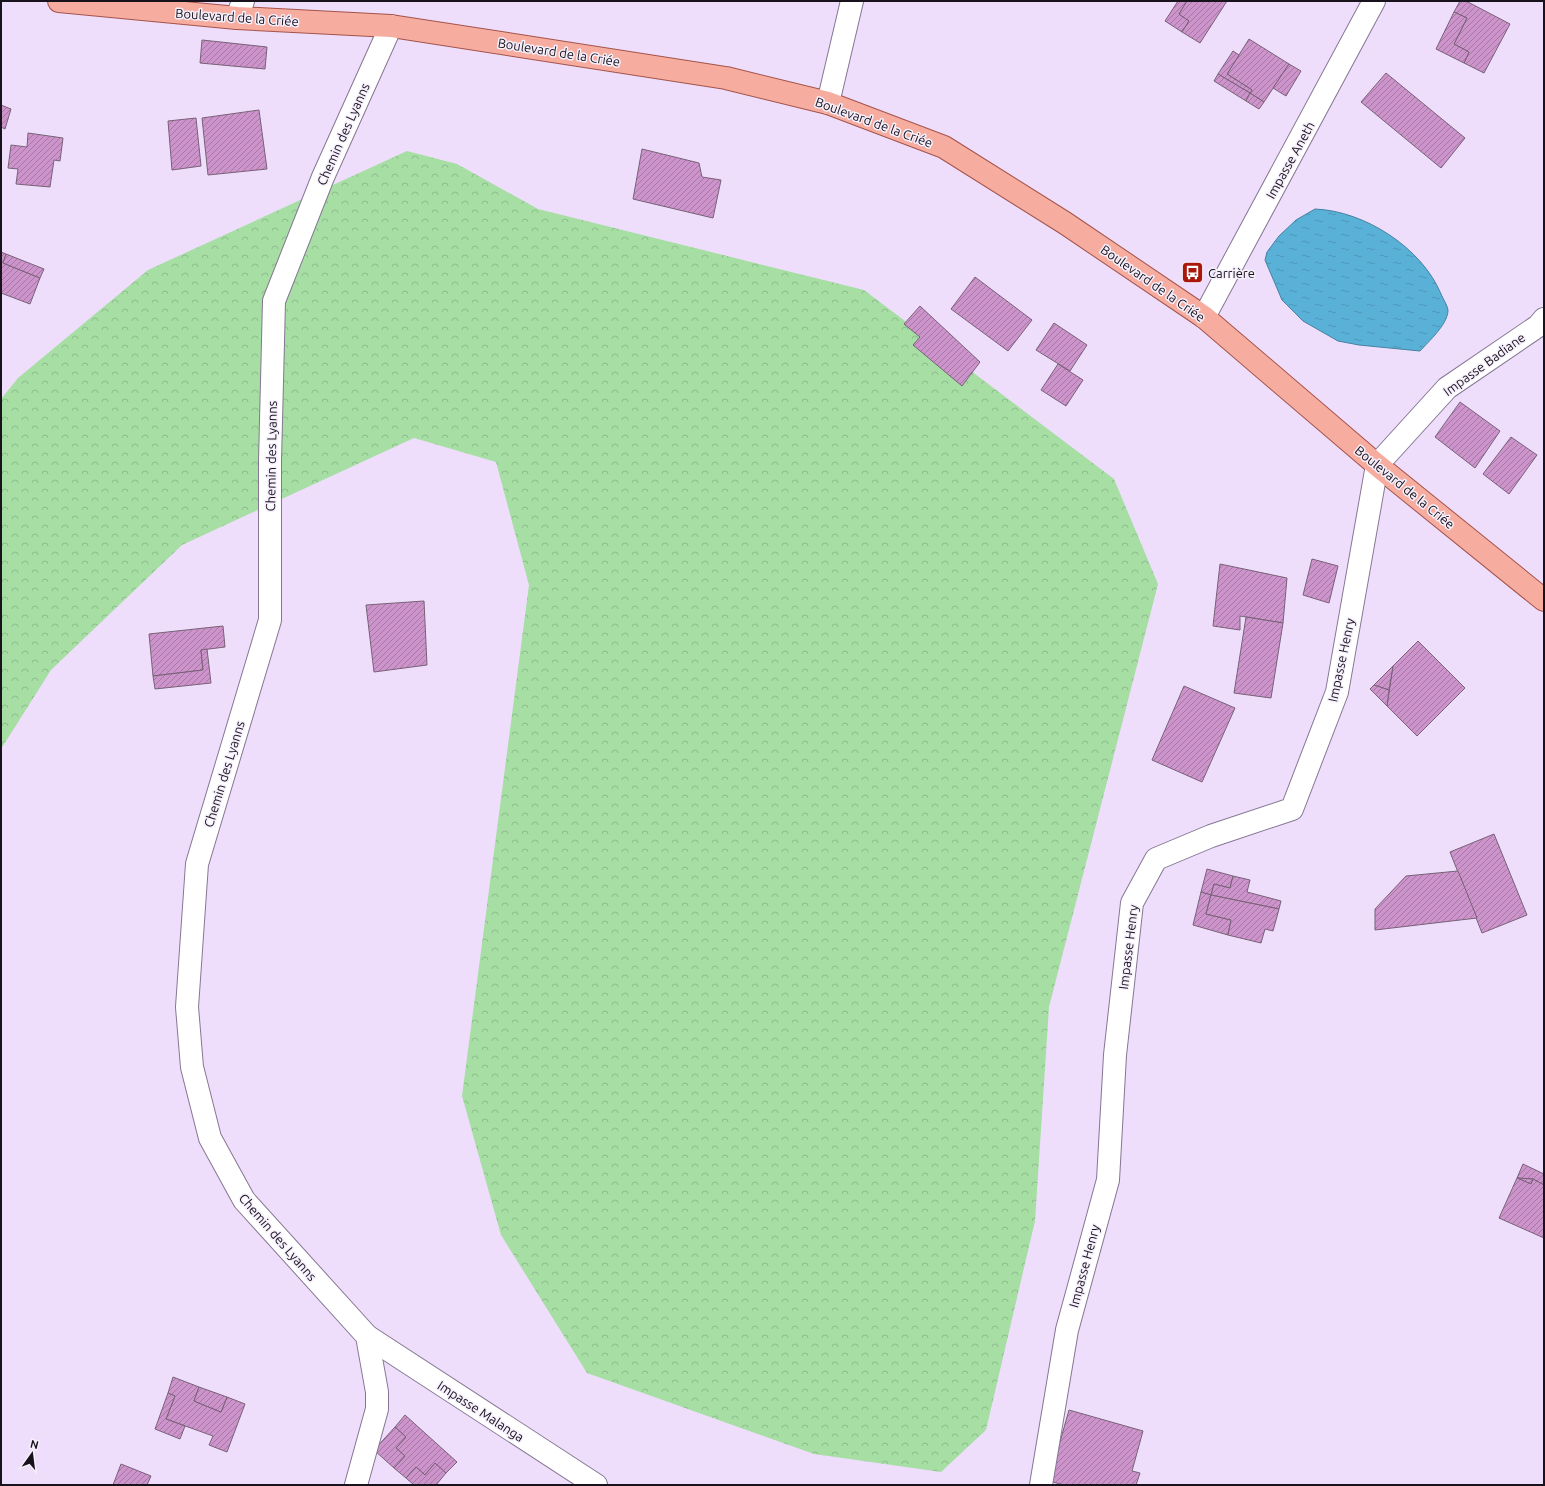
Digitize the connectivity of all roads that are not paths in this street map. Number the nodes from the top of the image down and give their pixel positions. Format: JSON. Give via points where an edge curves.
{"nodes":[{"id":1,"x":59,"y":1,"type":"edge"},
{"id":2,"x":852,"y":1,"type":"edge"},
{"id":3,"x":1374,"y":1,"type":"edge"},
{"id":4,"x":240,"y":10,"type":"edge"},
{"id":5,"x":391,"y":26,"type":"junction"},
{"id":6,"x":828,"y":103,"type":"junction"},
{"id":7,"x":1204,"y":317,"type":"junction"},
{"id":8,"x":1544,"y":319,"type":"edge"},
{"id":9,"x":1377,"y":465,"type":"junction"},
{"id":10,"x":1544,"y":600,"type":"edge"},
{"id":11,"x":367,"y":1336,"type":"junction"},
{"id":12,"x":356,"y":1485,"type":"edge"},
{"id":13,"x":596,"y":1485,"type":"edge"},
{"id":14,"x":1041,"y":1485,"type":"edge"}],
"edges":[{"from":1,"to":4,"type":"main road","name":"Boulevard de la Criée"},
{"from":2,"to":6,"type":"street"},
{"from":3,"to":7,"type":"street","name":"Impasse Aneth"},
{"from":4,"to":5,"type":"main road","name":"Boulevard de la Criée"},
{"from":5,"to":6,"type":"main road","name":"Boulevard de la Criée","via":[[726,78]]},
{"from":5,"to":11,"type":"street","name":"Chemin des Lyanns","via":[[323,177],[274,301],[270,620],[197,864],[187,1007],[192,1067],[210,1138],[244,1200]]},
{"from":6,"to":7,"type":"main road","name":"Boulevard de la Criée","via":[[944,147],[1065,223]]},
{"from":7,"to":9,"type":"main road","name":"Boulevard de la Criée"},
{"from":8,"to":9,"type":"street","name":"Impasse Badiane","via":[[1538,326],[1448,388]]},
{"from":9,"to":10,"type":"main road","name":"Boulevard de la Criée"},
{"from":9,"to":14,"type":"street","name":"Impasse Henry","via":[[1337,692],[1292,809],[1211,836],[1156,859],[1132,903],[1115,1055],[1108,1180],[1067,1330]]},
{"from":11,"to":12,"type":"street","via":[[377,1392],[377,1409]]},
{"from":11,"to":13,"type":"street","name":"Impasse Malanga"}]}
